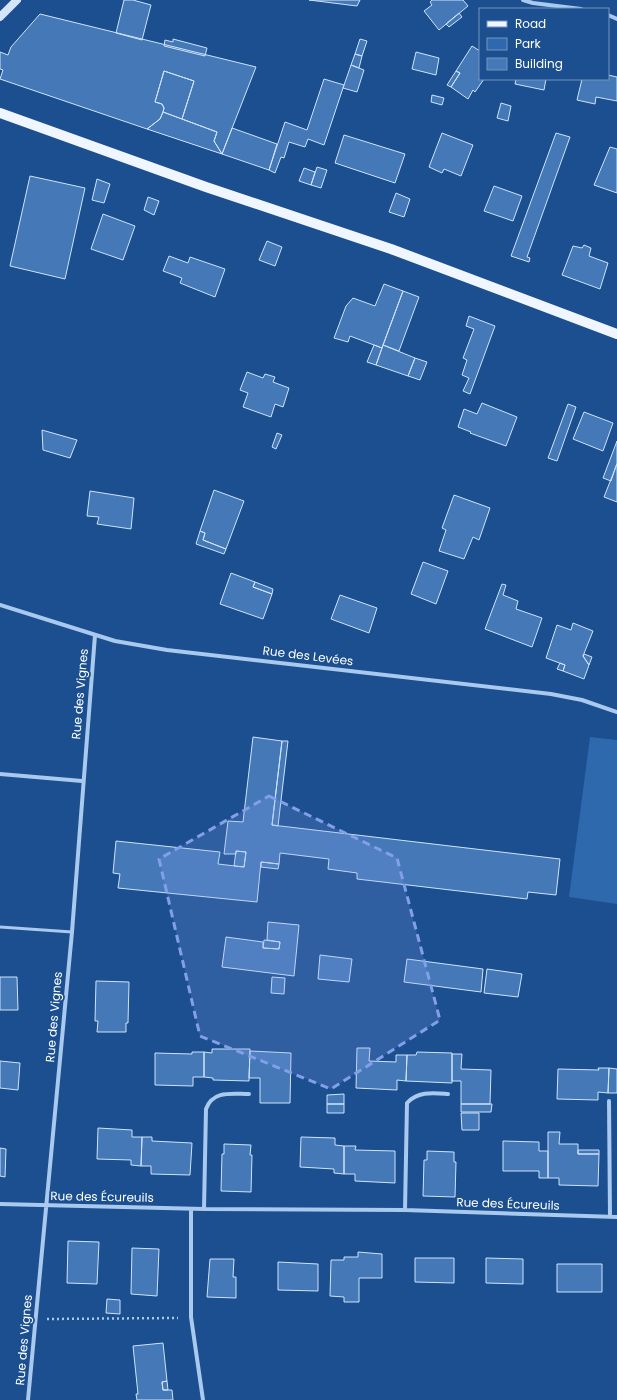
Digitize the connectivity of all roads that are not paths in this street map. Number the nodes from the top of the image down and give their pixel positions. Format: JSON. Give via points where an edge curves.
{"nodes":[{"id":1,"x":17,"y":0,"type":"edge"},
{"id":2,"x":523,"y":0,"type":"edge"},
{"id":3,"x":573,"y":8,"type":"edge"},
{"id":4,"x":0,"y":17,"type":"edge"},
{"id":5,"x":0,"y":113,"type":"edge"},
{"id":6,"x":617,"y":334,"type":"edge"},
{"id":7,"x":0,"y":605,"type":"edge"},
{"id":8,"x":95,"y":635,"type":"junction"},
{"id":9,"x":617,"y":712,"type":"edge"},
{"id":10,"x":0,"y":774,"type":"edge"},
{"id":11,"x":82,"y":781,"type":"junction"},
{"id":12,"x":0,"y":927,"type":"edge"},
{"id":13,"x":72,"y":932,"type":"junction"},
{"id":14,"x":249,"y":1094,"type":"dead end"},
{"id":15,"x":448,"y":1094,"type":"dead end"},
{"id":16,"x":609,"y":1100,"type":"dead end"},
{"id":17,"x":0,"y":1204,"type":"edge"},
{"id":18,"x":47,"y":1206,"type":"junction"},
{"id":19,"x":191,"y":1209,"type":"junction"},
{"id":20,"x":204,"y":1209,"type":"junction"},
{"id":21,"x":405,"y":1210,"type":"junction"},
{"id":22,"x":610,"y":1217,"type":"junction"},
{"id":23,"x":617,"y":1217,"type":"edge"},
{"id":24,"x":28,"y":1400,"type":"edge"},
{"id":25,"x":203,"y":1400,"type":"edge"}],
"edges":[{"from":1,"to":4,"type":"main road"},
{"from":2,"to":3,"type":"street"},
{"from":5,"to":6,"type":"main road","via":[[206,187],[391,249]]},
{"from":7,"to":8,"type":"street","name":"Rue des Levées"},
{"from":8,"to":9,"type":"street","name":"Rue des Levées","via":[[167,650],[550,694],[582,700]]},
{"from":8,"to":11,"type":"street","name":"Rue des Vignes"},
{"from":10,"to":11,"type":"street"},
{"from":11,"to":13,"type":"street","name":"Rue des Vignes"},
{"from":12,"to":13,"type":"lane"},
{"from":13,"to":18,"type":"street","name":"Rue des Vignes"},
{"from":14,"to":20,"type":"street","via":[[215,1096],[208,1103]]},
{"from":15,"to":21,"type":"street","via":[[425,1093],[413,1097],[407,1103]]},
{"from":16,"to":22,"type":"street"},
{"from":17,"to":18,"type":"street","name":"Rue des Écureuils"},
{"from":18,"to":19,"type":"street","name":"Rue des Écureuils"},
{"from":18,"to":24,"type":"street","name":"Rue des Vignes"},
{"from":19,"to":20,"type":"street","name":"Rue des Écureuils"},
{"from":19,"to":25,"type":"street","via":[[191,1318]]},
{"from":20,"to":21,"type":"street","name":"Rue des Écureuils"},
{"from":21,"to":22,"type":"street","name":"Rue des Écureuils"},
{"from":22,"to":23,"type":"street","name":"Rue des Écureuils"}]}
